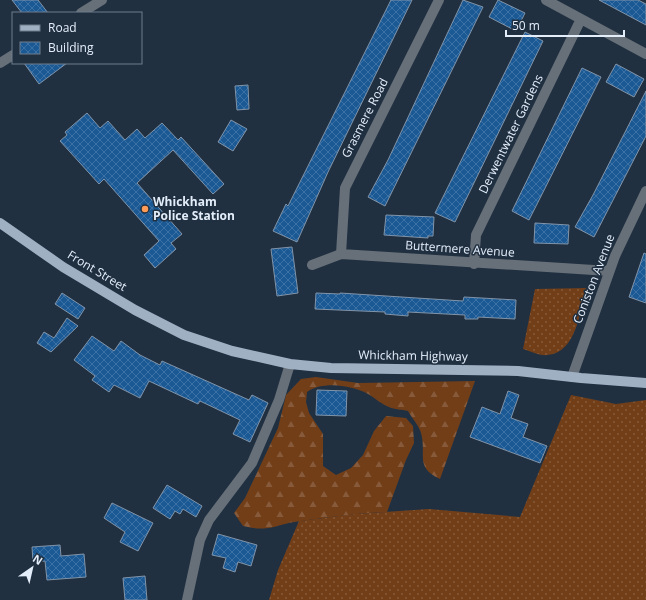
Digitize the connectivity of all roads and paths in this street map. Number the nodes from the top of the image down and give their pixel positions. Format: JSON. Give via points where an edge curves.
{"nodes":[{"id":1,"x":102,"y":0,"type":"edge"},
{"id":2,"x":439,"y":0,"type":"edge"},
{"id":3,"x":546,"y":0,"type":"edge"},
{"id":4,"x":83,"y":12,"type":"edge"},
{"id":5,"x":580,"y":19,"type":"junction"},
{"id":6,"x":646,"y":54,"type":"edge"},
{"id":7,"x":12,"y":56,"type":"edge"},
{"id":8,"x":0,"y":63,"type":"edge"},
{"id":9,"x":646,"y":191,"type":"edge"},
{"id":10,"x":0,"y":223,"type":"edge"},
{"id":11,"x":341,"y":254,"type":"junction"},
{"id":12,"x":474,"y":264,"type":"junction"},
{"id":13,"x":312,"y":265,"type":"dead end"},
{"id":14,"x":609,"y":271,"type":"junction"},
{"id":15,"x":184,"y":335,"type":"joint"},
{"id":16,"x":290,"y":364,"type":"junction"},
{"id":17,"x":572,"y":377,"type":"junction"},
{"id":18,"x":646,"y":383,"type":"edge"},
{"id":19,"x":187,"y":600,"type":"edge"}],
"edges":[{"from":1,"to":4,"type":"street"},
{"from":2,"to":11,"type":"street","name":"Grasmere Road","via":[[345,188]]},
{"from":3,"to":5,"type":"street"},
{"from":5,"to":6,"type":"street"},
{"from":5,"to":12,"type":"street","name":"Derwentwater Gardens","via":[[476,235]]},
{"from":7,"to":8,"type":"street"},
{"from":9,"to":14,"type":"street","name":"Coniston Avenue"},
{"from":10,"to":15,"type":"main road","name":"Front Street","via":[[63,267],[135,310]]},
{"from":11,"to":12,"type":"street","name":"Buttermere Avenue"},
{"from":11,"to":13,"type":"street","name":"Buttermere Avenue"},
{"from":12,"to":14,"type":"street","name":"Buttermere Avenue"},
{"from":14,"to":17,"type":"street","name":"Coniston Avenue"},
{"from":15,"to":16,"type":"main road","name":"Whickham Highway","via":[[232,351]]},
{"from":16,"to":17,"type":"main road","name":"Whickham Highway","via":[[331,368],[518,371]]},
{"from":16,"to":19,"type":"street","via":[[279,400],[252,463],[209,520],[200,540]]},
{"from":17,"to":18,"type":"main road","name":"Whickham Highway"}]}
